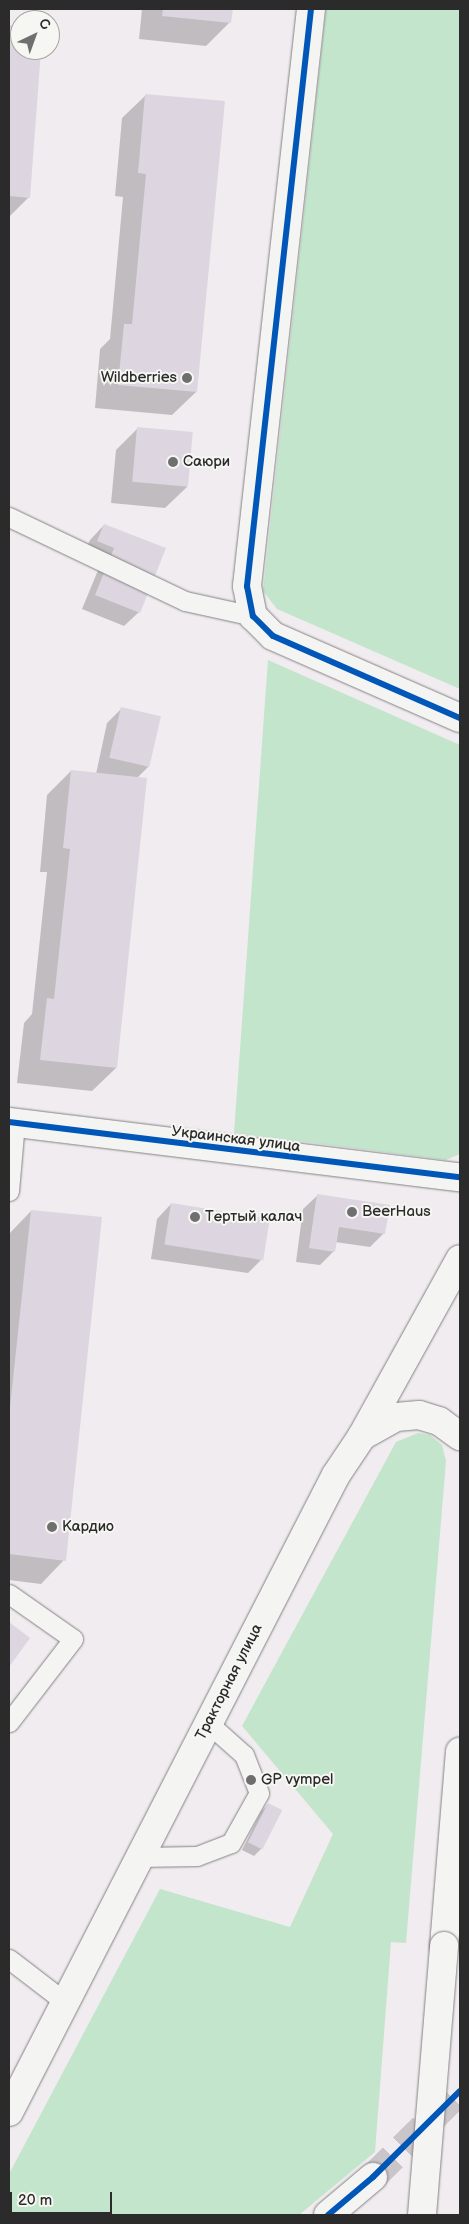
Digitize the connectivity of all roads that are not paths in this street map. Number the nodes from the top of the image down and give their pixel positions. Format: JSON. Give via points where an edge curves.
{"nodes":[{"id":1,"x":311,"y":9,"type":"edge"},
{"id":2,"x":9,"y":517,"type":"edge"},
{"id":3,"x":253,"y":616,"type":"junction"},
{"id":4,"x":460,"y":718,"type":"edge"},
{"id":5,"x":12,"y":1122,"type":"edge"},
{"id":6,"x":460,"y":1177,"type":"edge"},
{"id":7,"x":9,"y":1191,"type":"edge"},
{"id":8,"x":460,"y":1259,"type":"edge"},
{"id":9,"x":362,"y":1436,"type":"junction"},
{"id":10,"x":460,"y":1436,"type":"edge"},
{"id":11,"x":9,"y":1594,"type":"edge"},
{"id":12,"x":9,"y":1722,"type":"edge"},
{"id":13,"x":208,"y":1724,"type":"junction"},
{"id":14,"x":460,"y":1752,"type":"edge"},
{"id":15,"x":140,"y":1857,"type":"junction"},
{"id":16,"x":9,"y":1959,"type":"edge"},
{"id":17,"x":65,"y":2002,"type":"junction"},
{"id":18,"x":9,"y":2112,"type":"edge"},
{"id":19,"x":373,"y":2177,"type":"tunnel mouth"},
{"id":20,"x":328,"y":2215,"type":"edge"},
{"id":21,"x":422,"y":2215,"type":"edge"}],
"edges":[{"from":1,"to":3,"type":"main road","via":[[247,586]]},
{"from":2,"to":3,"type":"lane","via":[[185,601]]},
{"from":3,"to":4,"type":"main road","via":[[273,636]]},
{"from":5,"to":6,"type":"main road","name":"Украинская улица"},
{"from":5,"to":7,"type":"lane"},
{"from":8,"to":9,"type":"main road","name":"Тракторная улица"},
{"from":9,"to":10,"type":"main road","via":[[396,1417],[419,1415],[440,1421]]},
{"from":9,"to":13,"type":"main road","name":"Тракторная улица","via":[[336,1475]]},
{"from":11,"to":12,"type":"lane","via":[[72,1639]]},
{"from":13,"to":15,"type":"main road","name":"Тракторная улица"},
{"from":13,"to":15,"type":"lane","via":[[244,1755],[259,1793],[231,1843],[197,1856]]},
{"from":14,"to":21,"type":"main road","bridge":true},
{"from":15,"to":17,"type":"main road","name":"Тракторная улица"},
{"from":16,"to":17,"type":"lane"},
{"from":17,"to":18,"type":"main road","name":"Тракторная улица"},
{"from":19,"to":20,"type":"main road"}]}
